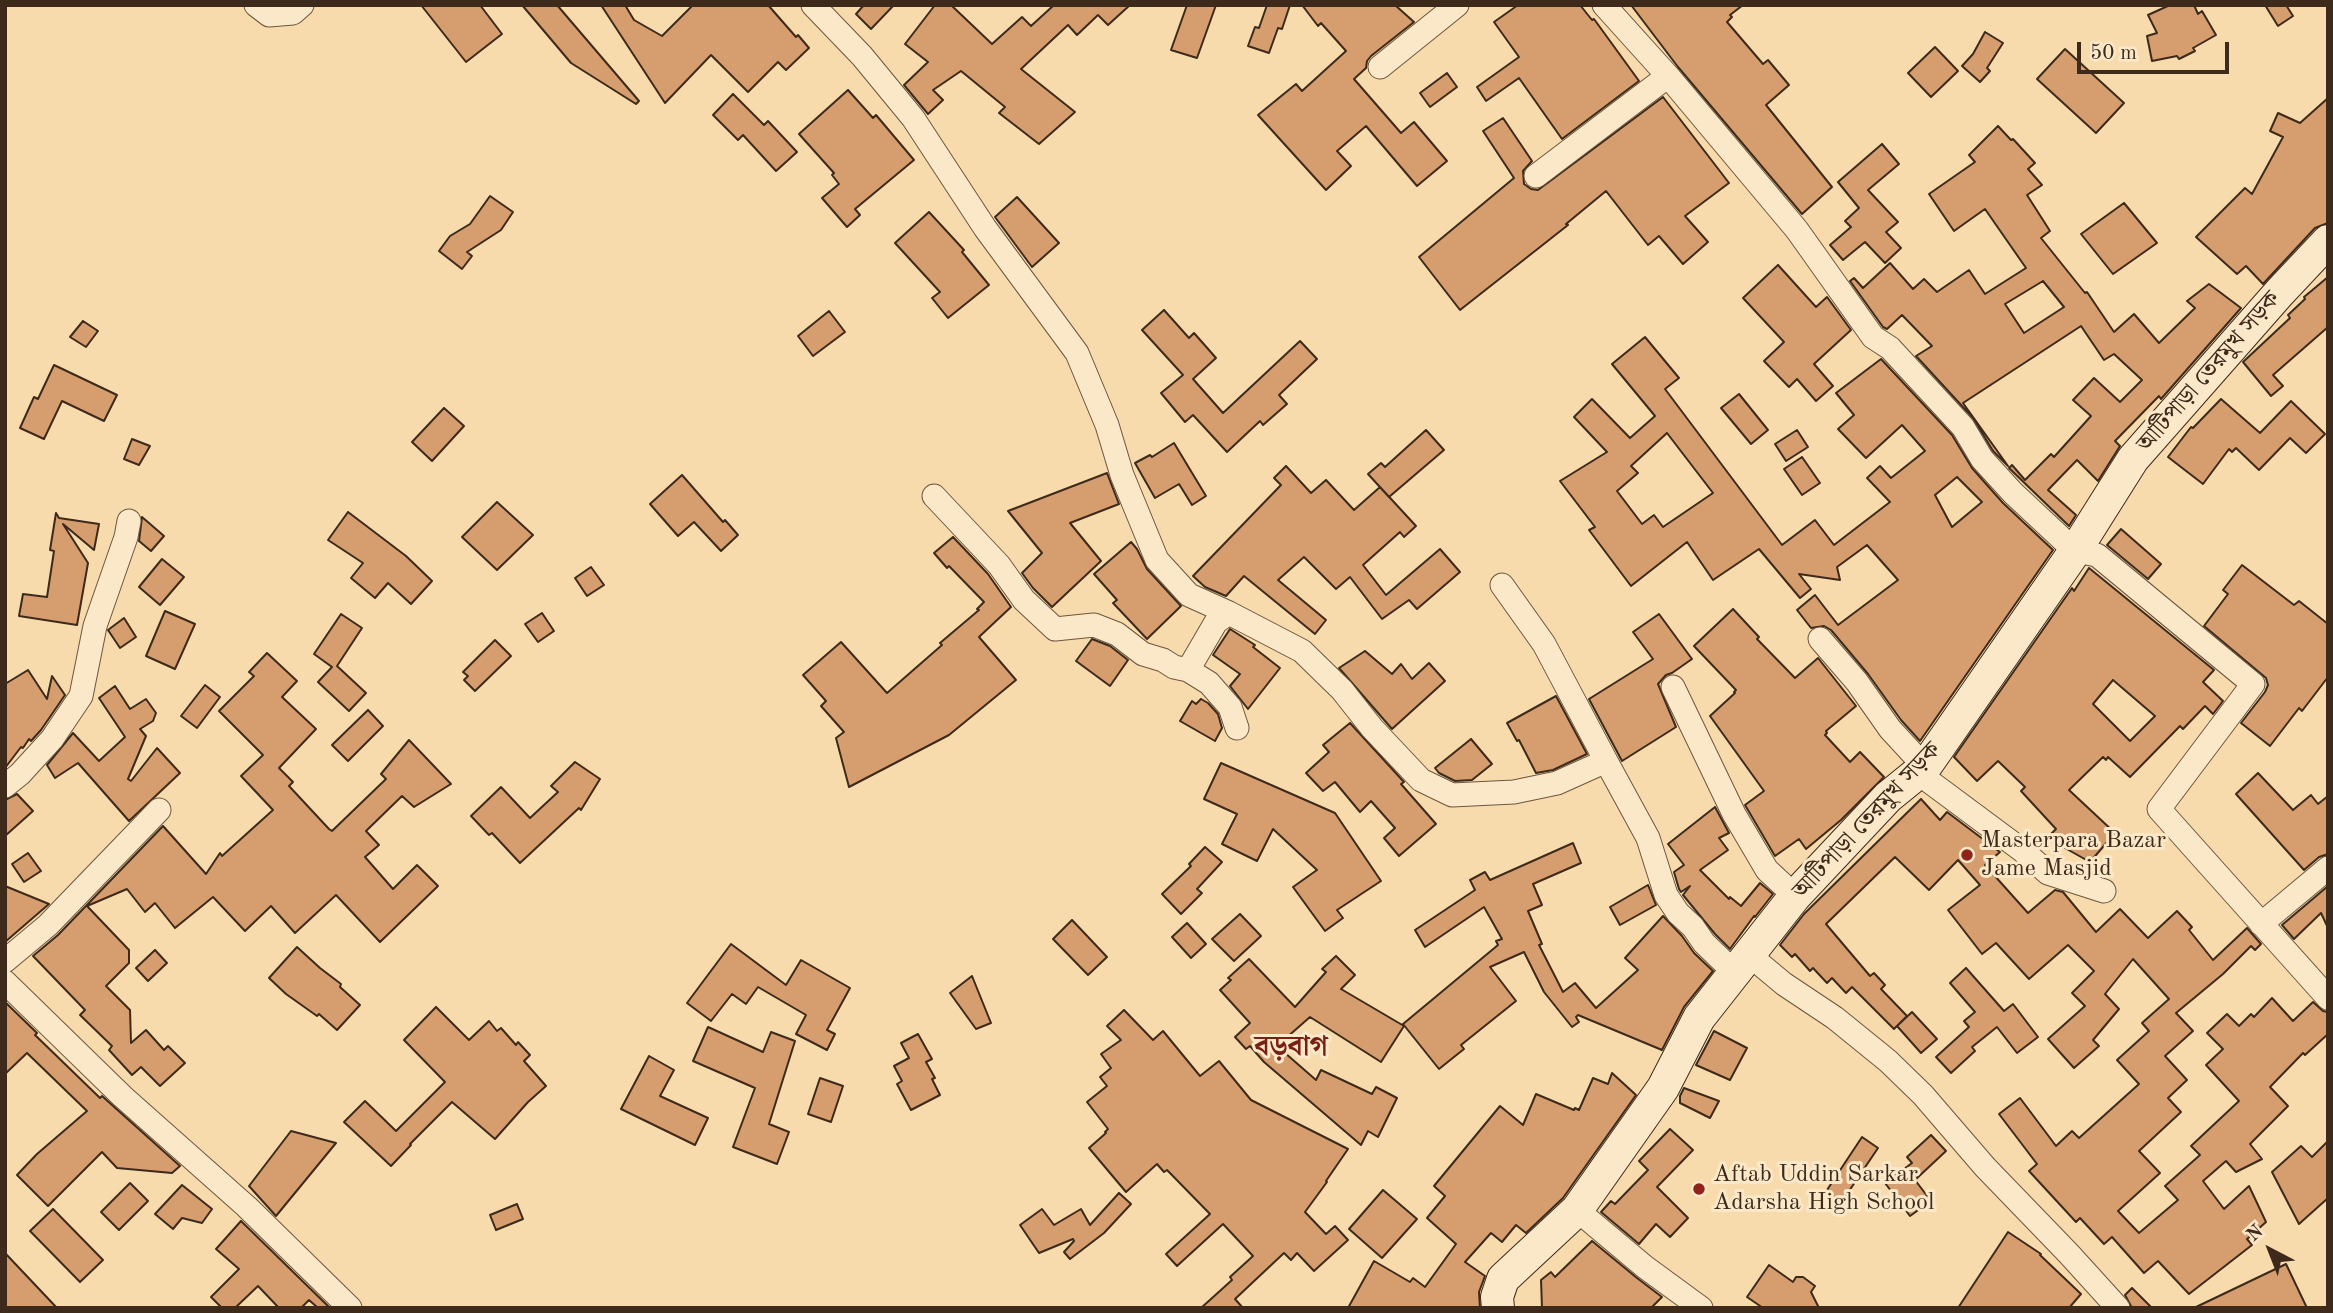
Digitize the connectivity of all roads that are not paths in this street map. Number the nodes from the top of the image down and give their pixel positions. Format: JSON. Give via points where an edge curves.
{"nodes":[{"id":1,"x":256,"y":5,"type":"edge"},
{"id":2,"x":302,"y":5,"type":"edge"},
{"id":3,"x":813,"y":5,"type":"edge"},
{"id":4,"x":1457,"y":5,"type":"edge"},
{"id":5,"x":1604,"y":5,"type":"edge"},
{"id":6,"x":1380,"y":67,"type":"dead end"},
{"id":7,"x":1668,"y":76,"type":"junction"},
{"id":8,"x":1536,"y":176,"type":"dead end"},
{"id":9,"x":2328,"y":241,"type":"edge"},
{"id":10,"x":934,"y":496,"type":"dead end"},
{"id":11,"x":129,"y":520,"type":"dead end"},
{"id":12,"x":2075,"y":551,"type":"junction"},
{"id":13,"x":1502,"y":585,"type":"dead end"},
{"id":14,"x":1229,"y":612,"type":"junction"},
{"id":15,"x":1820,"y":639,"type":"dead end"},
{"id":16,"x":1188,"y":670,"type":"junction"},
{"id":17,"x":1672,"y":687,"type":"dead end"},
{"id":18,"x":1237,"y":728,"type":"dead end"},
{"id":19,"x":1606,"y":761,"type":"junction"},
{"id":20,"x":1922,"y":770,"type":"junction"},
{"id":21,"x":5,"y":786,"type":"edge"},
{"id":22,"x":159,"y":810,"type":"dead end"},
{"id":23,"x":2328,"y":868,"type":"edge"},
{"id":24,"x":2104,"y":891,"type":"dead end"},
{"id":25,"x":1795,"y":896,"type":"junction"},
{"id":26,"x":2261,"y":924,"type":"junction"},
{"id":27,"x":5,"y":961,"type":"edge"},
{"id":28,"x":1743,"y":962,"type":"junction"},
{"id":29,"x":5,"y":982,"type":"edge"},
{"id":30,"x":2328,"y":998,"type":"edge"},
{"id":31,"x":1577,"y":1210,"type":"junction"},
{"id":32,"x":350,"y":1308,"type":"edge"},
{"id":33,"x":1498,"y":1308,"type":"edge"},
{"id":34,"x":1701,"y":1308,"type":"edge"},
{"id":35,"x":2118,"y":1308,"type":"edge"}],
"edges":[{"from":1,"to":2,"type":"street","via":[[269,15],[293,13]]},
{"from":3,"to":14,"type":"street","via":[[913,118],[985,228],[1077,353],[1157,560],[1189,595]]},
{"from":4,"to":6,"type":"street"},
{"from":5,"to":7,"type":"street"},
{"from":7,"to":8,"type":"street"},
{"from":7,"to":12,"type":"street","via":[[1797,230],[1873,337],[1890,348],[1963,427],[1982,459],[2013,493]]},
{"from":9,"to":12,"type":"main road","name":"আটিপাড়া তেরমুখ সড়ক","via":[[2133,459]]},
{"from":10,"to":16,"type":"street","via":[[1055,629],[1094,625],[1117,634],[1143,653]]},
{"from":11,"to":21,"type":"street","via":[[95,626],[81,696],[52,739]]},
{"from":12,"to":20,"type":"main road","name":"আটিপাড়া তেরমুখ সড়ক"},
{"from":12,"to":26,"type":"street","via":[[2097,555],[2253,684],[2159,809]]},
{"from":13,"to":19,"type":"street","via":[[1544,644]]},
{"from":14,"to":16,"type":"street","via":[[1216,622]]},
{"from":14,"to":19,"type":"street","via":[[1302,651],[1421,780],[1451,795],[1514,792],[1557,783]]},
{"from":15,"to":20,"type":"street"},
{"from":16,"to":18,"type":"street","via":[[1209,683],[1230,707]]},
{"from":17,"to":25,"type":"street","via":[[1767,870]]},
{"from":19,"to":28,"type":"street","via":[[1648,838],[1666,895],[1678,913],[1704,943]]},
{"from":20,"to":24,"type":"street","via":[[2048,873]]},
{"from":20,"to":25,"type":"main road","name":"আটিপাড়া তেরমুখ সড়ক","via":[[1888,797]]},
{"from":22,"to":27,"type":"street","via":[[48,925]]},
{"from":23,"to":26,"type":"street"},
{"from":25,"to":28,"type":"main road","name":"আটিপাড়া তেরমুখ সড়ক"},
{"from":26,"to":30,"type":"street"},
{"from":28,"to":31,"type":"main road","name":"আটিপাড়া তেরমুখ সড়ক","via":[[1699,1018],[1663,1088]]},
{"from":28,"to":35,"type":"street","via":[[1760,964],[1897,1069]]},
{"from":29,"to":32,"type":"street"},
{"from":31,"to":33,"type":"main road","name":"আটিপাড়া তেরমুখ সড়ক","via":[[1503,1279]]},
{"from":31,"to":34,"type":"street"}]}
